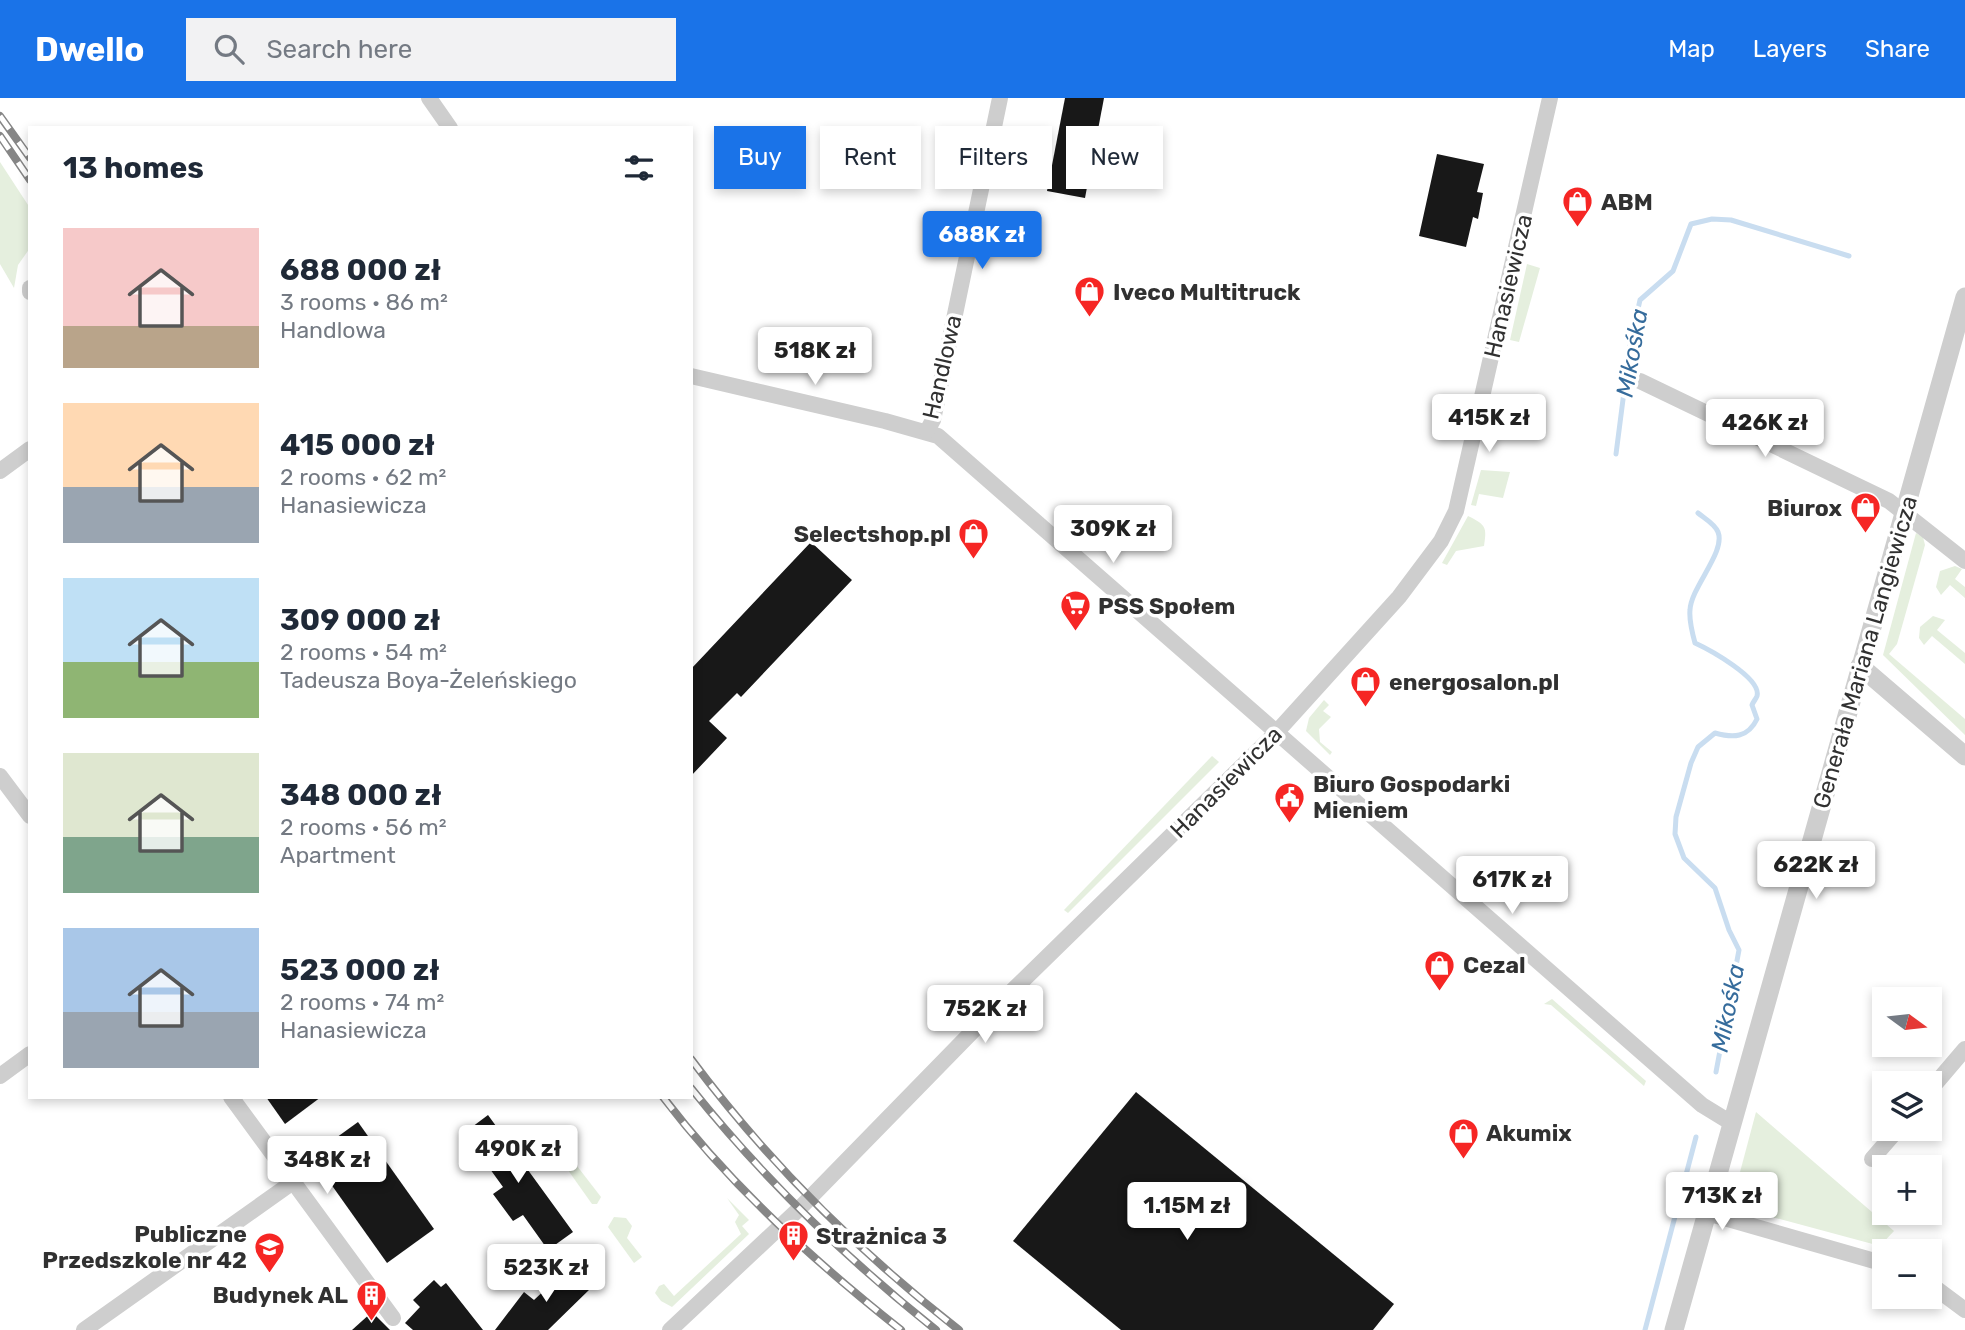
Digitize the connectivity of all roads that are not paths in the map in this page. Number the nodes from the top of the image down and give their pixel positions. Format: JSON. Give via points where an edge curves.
{"nodes":[{"id":1,"x":429,"y":98,"type":"edge"},
{"id":2,"x":1000,"y":98,"type":"edge"},
{"id":3,"x":1550,"y":98,"type":"edge"},
{"id":4,"x":449,"y":126,"type":"edge"},
{"id":5,"x":1965,"y":297,"type":"edge"},
{"id":6,"x":693,"y":376,"type":"edge"},
{"id":7,"x":1640,"y":381,"type":"dead end"},
{"id":8,"x":927,"y":431,"type":"junction"},
{"id":9,"x":28,"y":450,"type":"edge"},
{"id":10,"x":0,"y":471,"type":"edge"},
{"id":11,"x":1905,"y":512,"type":"junction"},
{"id":12,"x":1965,"y":561,"type":"edge"},
{"id":13,"x":1860,"y":666,"type":"junction"},
{"id":14,"x":1275,"y":734,"type":"junction"},
{"id":15,"x":1965,"y":756,"type":"edge"},
{"id":16,"x":0,"y":776,"type":"edge"},
{"id":17,"x":28,"y":813,"type":"edge"},
{"id":18,"x":1965,"y":1049,"type":"edge"},
{"id":19,"x":28,"y":1055,"type":"edge"},
{"id":20,"x":0,"y":1076,"type":"edge"},
{"id":21,"x":1942,"y":1076,"type":"edge"},
{"id":22,"x":231,"y":1099,"type":"edge"},
{"id":23,"x":1733,"y":1124,"type":"junction"},
{"id":24,"x":1888,"y":1141,"type":"edge"},
{"id":25,"x":1875,"y":1155,"type":"edge"},
{"id":26,"x":293,"y":1182,"type":"junction"},
{"id":27,"x":1707,"y":1213,"type":"junction"},
{"id":28,"x":1872,"y":1260,"type":"edge"},
{"id":29,"x":1942,"y":1293,"type":"edge"},
{"id":30,"x":1965,"y":1310,"type":"edge"},
{"id":31,"x":393,"y":1318,"type":"dead end"},
{"id":32,"x":1679,"y":1327,"type":"edge"},
{"id":33,"x":84,"y":1330,"type":"edge"},
{"id":34,"x":670,"y":1330,"type":"edge"}],
"edges":[{"from":1,"to":4,"type":"street"},
{"from":2,"to":8,"type":"street","name":"Handlowa","via":[[933,420]]},
{"from":3,"to":14,"type":"street","name":"Hanasiewicza","via":[[1456,511],[1441,541],[1399,597]]},
{"from":5,"to":11,"type":"street","name":"Generała Mariana Langiewicza"},
{"from":6,"to":8,"type":"street"},
{"from":7,"to":11,"type":"street"},
{"from":8,"to":14,"type":"street","via":[[951,446]]},
{"from":9,"to":10,"type":"street"},
{"from":11,"to":12,"type":"street"},
{"from":11,"to":13,"type":"street","name":"Generała Mariana Langiewicza"},
{"from":13,"to":15,"type":"street"},
{"from":13,"to":23,"type":"street","name":"Generała Mariana Langiewicza"},
{"from":14,"to":23,"type":"street","via":[[1694,1098]]},
{"from":14,"to":34,"type":"street","name":"Hanasiewicza","via":[[1011,992],[806,1203]]},
{"from":16,"to":17,"type":"street"},
{"from":18,"to":21,"type":"street"},
{"from":19,"to":20,"type":"street"},
{"from":22,"to":26,"type":"street"},
{"from":23,"to":27,"type":"street","name":"Generała Mariana Langiewicza"},
{"from":24,"to":25,"type":"street"},
{"from":26,"to":31,"type":"street"},
{"from":26,"to":33,"type":"street"},
{"from":27,"to":28,"type":"street"},
{"from":27,"to":32,"type":"street","name":"Generała Mariana Langiewicza"},
{"from":29,"to":30,"type":"street"}]}
